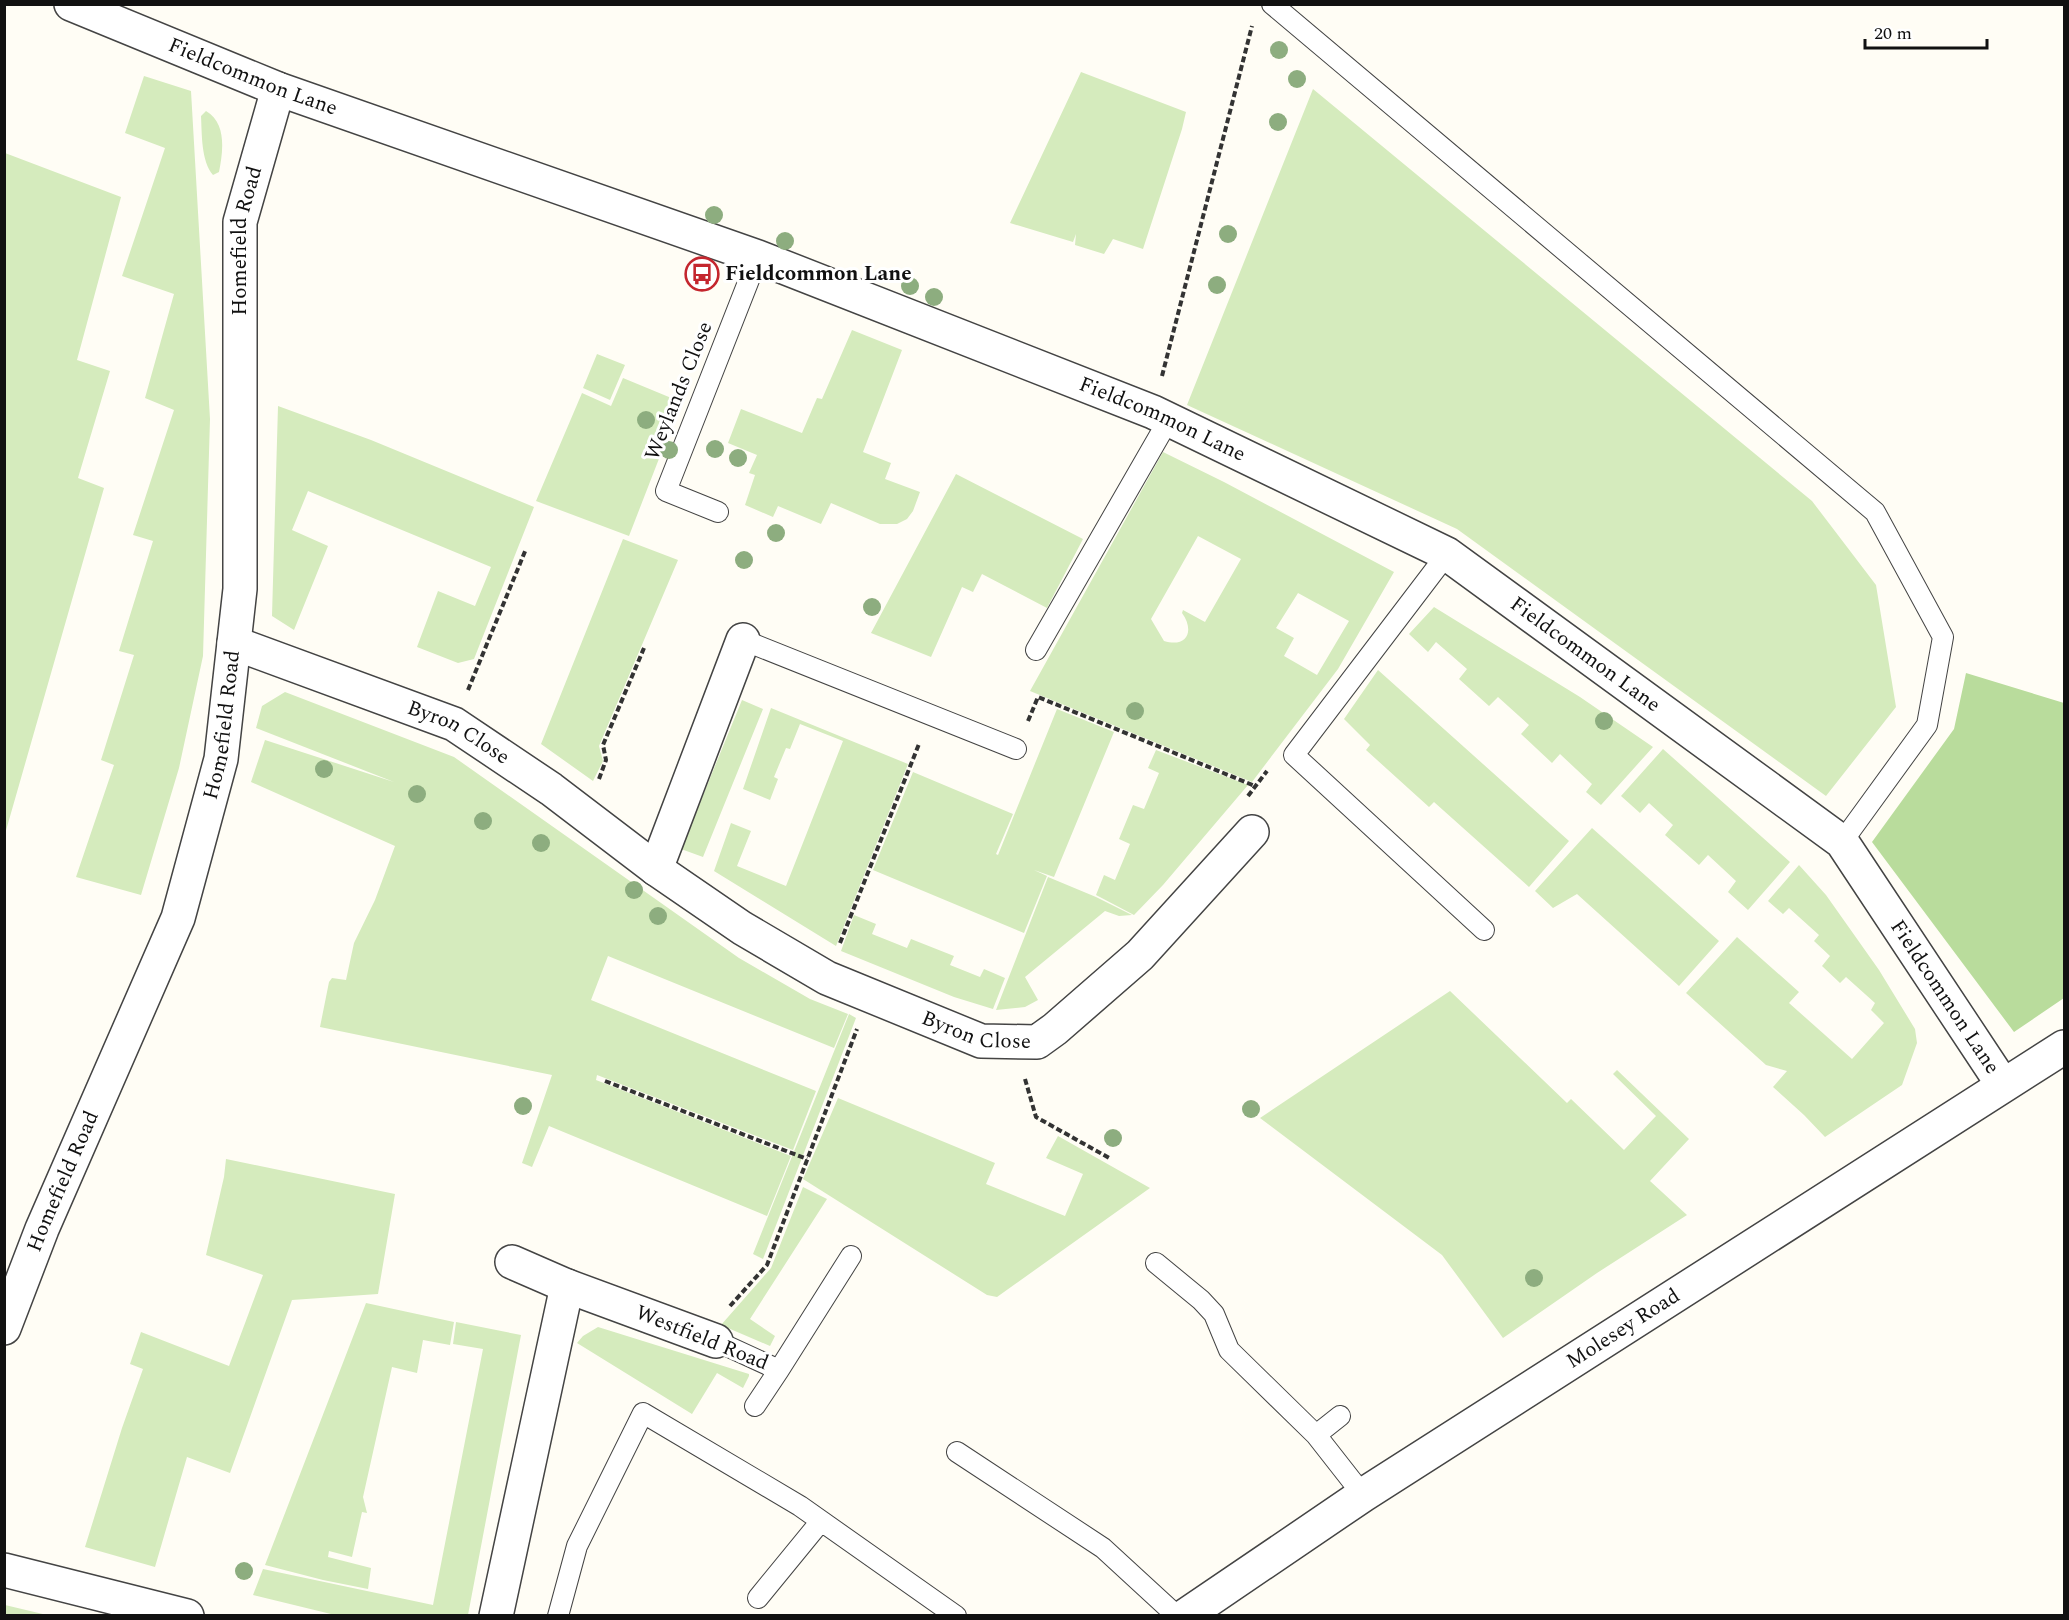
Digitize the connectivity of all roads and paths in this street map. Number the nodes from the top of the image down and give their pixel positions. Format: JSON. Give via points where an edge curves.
{"nodes":[{"id":1,"x":71,"y":4,"type":"edge"},
{"id":2,"x":1272,"y":4,"type":"edge"},
{"id":3,"x":1254,"y":16,"type":"dead end"},
{"id":4,"x":278,"y":89,"type":"junction"},
{"id":5,"x":758,"y":256,"type":"junction"},
{"id":6,"x":1161,"y":415,"type":"junction"},
{"id":7,"x":718,"y":512,"type":"dead end"},
{"id":8,"x":526,"y":549,"type":"dead end"},
{"id":9,"x":1447,"y":554,"type":"junction"},
{"id":10,"x":743,"y":640,"type":"joint"},
{"id":11,"x":234,"y":644,"type":"junction"},
{"id":12,"x":644,"y":648,"type":"dead end"},
{"id":13,"x":1036,"y":650,"type":"dead end"},
{"id":14,"x":931,"y":715,"type":"junction"},
{"id":15,"x":454,"y":724,"type":"junction"},
{"id":16,"x":1016,"y":749,"type":"joint"},
{"id":17,"x":1294,"y":755,"type":"junction"},
{"id":18,"x":1255,"y":786,"type":"junction"},
{"id":19,"x":585,"y":813,"type":"junction"},
{"id":20,"x":1252,"y":832,"type":"joint"},
{"id":21,"x":1842,"y":842,"type":"junction"},
{"id":22,"x":656,"y":869,"type":"junction"},
{"id":23,"x":1484,"y":930,"type":"dead end"},
{"id":24,"x":826,"y":978,"type":"junction"},
{"id":25,"x":870,"y":995,"type":"junction"},
{"id":26,"x":1013,"y":1041,"type":"junction"},
{"id":27,"x":2064,"y":1047,"type":"edge"},
{"id":28,"x":605,"y":1081,"type":"dead end"},
{"id":29,"x":2003,"y":1085,"type":"junction"},
{"id":30,"x":807,"y":1159,"type":"junction"},
{"id":31,"x":1111,"y":1159,"type":"dead end"},
{"id":32,"x":851,"y":1256,"type":"dead end"},
{"id":33,"x":512,"y":1262,"type":"dead end"},
{"id":34,"x":1156,"y":1263,"type":"dead end"},
{"id":35,"x":567,"y":1286,"type":"junction"},
{"id":36,"x":4,"y":1328,"type":"edge"},
{"id":37,"x":709,"y":1338,"type":"junction"},
{"id":38,"x":779,"y":1370,"type":"junction"},
{"id":39,"x":754,"y":1406,"type":"dead end"},
{"id":40,"x":1340,"y":1416,"type":"dead end"},
{"id":41,"x":1316,"y":1436,"type":"junction"},
{"id":42,"x":957,"y":1452,"type":"dead end"},
{"id":43,"x":1363,"y":1495,"type":"junction"},
{"id":44,"x":821,"y":1521,"type":"junction"},
{"id":45,"x":4,"y":1570,"type":"edge"},
{"id":46,"x":758,"y":1598,"type":"dead end"},
{"id":47,"x":187,"y":1616,"type":"edge"},
{"id":48,"x":496,"y":1616,"type":"edge"},
{"id":49,"x":558,"y":1616,"type":"edge"},
{"id":50,"x":956,"y":1616,"type":"edge"},
{"id":51,"x":1177,"y":1616,"type":"edge"},
{"id":52,"x":1185,"y":1616,"type":"edge"}],
"edges":[{"from":1,"to":4,"type":"street","name":"Fieldcommon Lane"},
{"from":2,"to":21,"type":"lane","via":[[1875,512],[1943,637],[1927,725]]},
{"from":3,"to":6,"type":"path"},
{"from":4,"to":5,"type":"street","name":"Fieldcommon Lane"},
{"from":4,"to":11,"type":"street","name":"Homefield Road","via":[[240,222],[240,589]]},
{"from":5,"to":6,"type":"street","name":"Fieldcommon Lane"},
{"from":5,"to":7,"type":"lane","name":"Weylands Close","via":[[666,491]]},
{"from":6,"to":9,"type":"street","name":"Fieldcommon Lane"},
{"from":6,"to":13,"type":"lane"},
{"from":8,"to":15,"type":"path"},
{"from":9,"to":17,"type":"lane"},
{"from":9,"to":21,"type":"street","name":"Fieldcommon Lane"},
{"from":10,"to":14,"type":"lane"},
{"from":10,"to":22,"type":"street"},
{"from":11,"to":15,"type":"street","name":"Byron Close"},
{"from":11,"to":36,"type":"street","name":"Homefield Road","via":[[221,759],[178,918],[42,1229]]},
{"from":12,"to":19,"type":"path","via":[[603,745],[606,760]]},
{"from":14,"to":16,"type":"lane"},
{"from":14,"to":24,"type":"path"},
{"from":15,"to":19,"type":"street","name":"Byron Close"},
{"from":16,"to":18,"type":"path","via":[[1038,698]]},
{"from":17,"to":18,"type":"path","via":[[1286,748]]},
{"from":17,"to":23,"type":"lane"},
{"from":18,"to":20,"type":"path","via":[[1231,815]]},
{"from":19,"to":22,"type":"street","name":"Byron Close"},
{"from":20,"to":26,"type":"street","name":"Byron Close","via":[[1140,955],[1055,1029],[1037,1041]]},
{"from":21,"to":29,"type":"street","name":"Fieldcommon Lane"},
{"from":22,"to":24,"type":"street","name":"Byron Close","via":[[742,928]]},
{"from":24,"to":25,"type":"street","name":"Byron Close"},
{"from":25,"to":26,"type":"street","name":"Byron Close","via":[[981,1041]]},
{"from":25,"to":30,"type":"path"},
{"from":26,"to":31,"type":"path","via":[[1036,1117]]},
{"from":27,"to":29,"type":"street","name":"Molesey Road"},
{"from":28,"to":30,"type":"path"},
{"from":29,"to":43,"type":"street","name":"Molesey Road"},
{"from":30,"to":37,"type":"path","via":[[766,1265]]},
{"from":32,"to":38,"type":"lane","name":"Westfield Road"},
{"from":33,"to":35,"type":"street","name":"Westfield Road"},
{"from":34,"to":41,"type":"lane","via":[[1214,1314],[1229,1350]]},
{"from":35,"to":37,"type":"street","name":"Westfield Road"},
{"from":35,"to":48,"type":"street"},
{"from":37,"to":38,"type":"lane","name":"Westfield Road"},
{"from":38,"to":39,"type":"lane"},
{"from":40,"to":41,"type":"lane"},
{"from":41,"to":43,"type":"lane"},
{"from":42,"to":51,"type":"lane","via":[[1103,1548]]},
{"from":43,"to":52,"type":"street","name":"Molesey Road"},
{"from":44,"to":46,"type":"lane"},
{"from":44,"to":49,"type":"lane","via":[[643,1413],[576,1546]]},
{"from":44,"to":50,"type":"lane"},
{"from":45,"to":47,"type":"street"}]}
